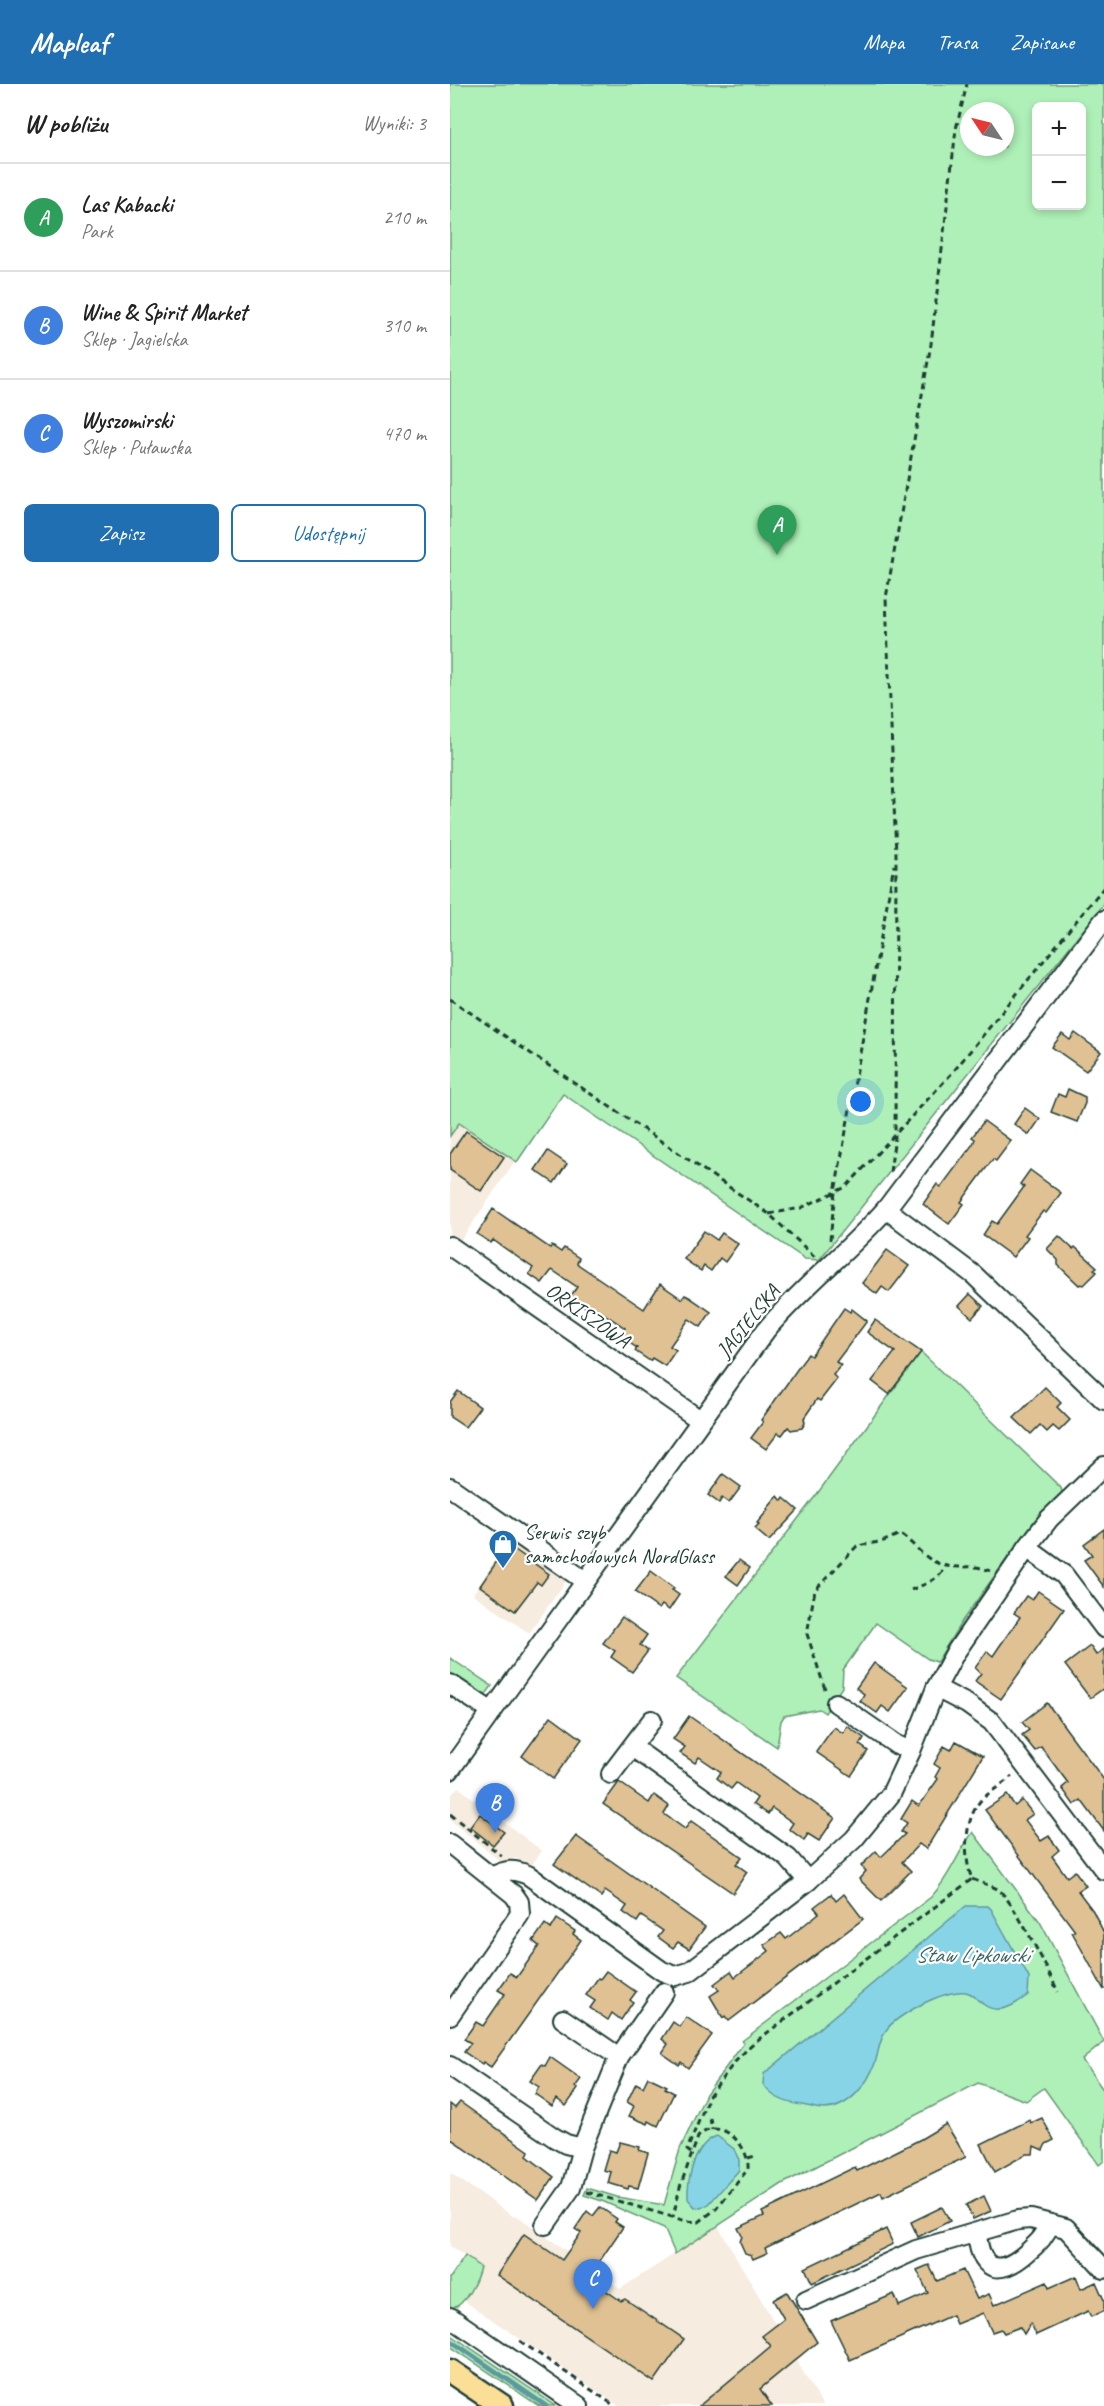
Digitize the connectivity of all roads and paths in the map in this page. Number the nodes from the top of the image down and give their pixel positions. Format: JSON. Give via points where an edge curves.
{"nodes":[{"id":1,"x":968,"y":84,"type":"edge"},
{"id":2,"x":896,"y":855,"type":"junction"},
{"id":3,"x":1104,"y":887,"type":"edge"},
{"id":4,"x":1104,"y":920,"type":"edge"},
{"id":5,"x":450,"y":999,"type":"edge"},
{"id":6,"x":895,"y":1137,"type":"junction"},
{"id":7,"x":890,"y":1178,"type":"dead end"},
{"id":8,"x":835,"y":1192,"type":"junction"},
{"id":9,"x":886,"y":1209,"type":"junction"},
{"id":10,"x":769,"y":1214,"type":"junction"},
{"id":11,"x":450,"y":1246,"type":"edge"},
{"id":12,"x":827,"y":1270,"type":"junction"},
{"id":13,"x":1104,"y":1400,"type":"edge"},
{"id":14,"x":700,"y":1420,"type":"junction"},
{"id":15,"x":1104,"y":1466,"type":"edge"},
{"id":16,"x":450,"y":1487,"type":"edge"},
{"id":17,"x":1027,"y":1548,"type":"junction"},
{"id":18,"x":945,"y":1566,"type":"junction"},
{"id":19,"x":585,"y":1581,"type":"junction"},
{"id":20,"x":1004,"y":1581,"type":"junction"},
{"id":21,"x":911,"y":1590,"type":"dead end"},
{"id":22,"x":1104,"y":1628,"type":"edge"},
{"id":23,"x":450,"y":1684,"type":"edge"},
{"id":24,"x":936,"y":1688,"type":"junction"},
{"id":25,"x":836,"y":1703,"type":"joint"},
{"id":26,"x":492,"y":1712,"type":"junction"},
{"id":27,"x":652,"y":1720,"type":"dead end"},
{"id":28,"x":632,"y":1747,"type":"junction"},
{"id":29,"x":911,"y":1751,"type":"junction"},
{"id":30,"x":1027,"y":1765,"type":"junction"},
{"id":31,"x":450,"y":1770,"type":"edge"},
{"id":32,"x":611,"y":1774,"type":"dead end"},
{"id":33,"x":450,"y":1814,"type":"edge"},
{"id":34,"x":450,"y":1844,"type":"edge"},
{"id":35,"x":516,"y":1870,"type":"junction"},
{"id":36,"x":1104,"y":1870,"type":"edge"},
{"id":37,"x":492,"y":1877,"type":"junction"},
{"id":38,"x":972,"y":1880,"type":"junction"},
{"id":39,"x":808,"y":1881,"type":"junction"},
{"id":40,"x":664,"y":1992,"type":"dead end"},
{"id":41,"x":1058,"y":1992,"type":"dead end"},
{"id":42,"x":450,"y":2015,"type":"edge"},
{"id":43,"x":563,"y":2019,"type":"dead end"},
{"id":44,"x":619,"y":2057,"type":"junction"},
{"id":45,"x":450,"y":2066,"type":"edge"},
{"id":46,"x":710,"y":2118,"type":"dead end"},
{"id":47,"x":712,"y":2130,"type":"junction"},
{"id":48,"x":582,"y":2148,"type":"junction"},
{"id":49,"x":691,"y":2153,"type":"junction"},
{"id":50,"x":755,"y":2156,"type":"dead end"},
{"id":51,"x":748,"y":2158,"type":"junction"},
{"id":52,"x":571,"y":2188,"type":"junction"},
{"id":53,"x":673,"y":2217,"type":"junction"},
{"id":54,"x":1050,"y":2224,"type":"junction"},
{"id":55,"x":545,"y":2225,"type":"dead end"},
{"id":56,"x":976,"y":2234,"type":"junction"},
{"id":57,"x":1104,"y":2269,"type":"edge"},
{"id":58,"x":806,"y":2300,"type":"dead end"},
{"id":59,"x":450,"y":2317,"type":"edge"},
{"id":60,"x":517,"y":2340,"type":"dead end"},
{"id":61,"x":450,"y":2371,"type":"edge"},
{"id":62,"x":502,"y":2406,"type":"edge"},
{"id":63,"x":579,"y":2406,"type":"edge"},
{"id":64,"x":615,"y":2406,"type":"edge"}],
"edges":[{"from":1,"to":2,"type":"path","via":[[956,129],[931,344],[886,598]]},
{"from":2,"to":6,"type":"path"},
{"from":2,"to":8,"type":"path"},
{"from":3,"to":6,"type":"path"},
{"from":4,"to":9,"type":"street","name":"JAGIELSKA"},
{"from":5,"to":10,"type":"path"},
{"from":6,"to":7,"type":"path"},
{"from":6,"to":8,"type":"path","via":[[846,1187]]},
{"from":8,"to":10,"type":"path","via":[[801,1208]]},
{"from":8,"to":12,"type":"path"},
{"from":9,"to":12,"type":"street","name":"JAGIELSKA"},
{"from":9,"to":13,"type":"street","via":[[974,1275]]},
{"from":10,"to":12,"type":"path"},
{"from":11,"to":14,"type":"street","name":"ORKISZOWA"},
{"from":12,"to":14,"type":"street","name":"JAGIELSKA","via":[[766,1330]]},
{"from":14,"to":19,"type":"street","name":"JAGIELSKA"},
{"from":15,"to":17,"type":"street","via":[[1049,1520]]},
{"from":16,"to":19,"type":"street"},
{"from":17,"to":20,"type":"street"},
{"from":17,"to":22,"type":"street","via":[[1064,1575]]},
{"from":18,"to":20,"type":"path","via":[[982,1567]]},
{"from":18,"to":21,"type":"path","via":[[940,1575]]},
{"from":18,"to":25,"type":"path","via":[[927,1558],[900,1534],[857,1546],[815,1590],[807,1634],[824,1687]]},
{"from":19,"to":26,"type":"street","name":"JAGIELSKA"},
{"from":20,"to":24,"type":"street"},
{"from":23,"to":26,"type":"street"},
{"from":24,"to":29,"type":"street"},
{"from":24,"to":30,"type":"street","via":[[993,1722]]},
{"from":25,"to":29,"type":"street"},
{"from":26,"to":31,"type":"street","name":"JAGIELSKA"},
{"from":27,"to":28,"type":"street"},
{"from":28,"to":32,"type":"street"},
{"from":28,"to":39,"type":"street","via":[[788,1858]]},
{"from":29,"to":39,"type":"street","via":[[891,1794],[854,1839]]},
{"from":30,"to":36,"type":"street"},
{"from":30,"to":38,"type":"path","via":[[981,1800],[972,1814],[965,1850]]},
{"from":33,"to":35,"type":"path"},
{"from":34,"to":37,"type":"street"},
{"from":35,"to":37,"type":"street"},
{"from":35,"to":39,"type":"street","via":[[662,1971],[675,1976],[689,1972]]},
{"from":37,"to":42,"type":"street","via":[[514,1895],[520,1914]]},
{"from":38,"to":41,"type":"path","via":[[1003,1895]]},
{"from":38,"to":49,"type":"path","via":[[751,2045],[710,2096],[687,2150]]},
{"from":40,"to":44,"type":"street"},
{"from":43,"to":44,"type":"street"},
{"from":44,"to":48,"type":"street"},
{"from":45,"to":48,"type":"street","via":[[555,2138]]},
{"from":46,"to":47,"type":"path"},
{"from":47,"to":49,"type":"path","via":[[702,2132]]},
{"from":47,"to":51,"type":"path","via":[[729,2133]]},
{"from":48,"to":52,"type":"street"},
{"from":49,"to":53,"type":"path"},
{"from":50,"to":51,"type":"path"},
{"from":51,"to":53,"type":"path","via":[[744,2176],[708,2216],[699,2222]]},
{"from":52,"to":53,"type":"path"},
{"from":52,"to":55,"type":"street"},
{"from":54,"to":56,"type":"street","via":[[1031,2218]]},
{"from":54,"to":56,"type":"street","via":[[1046,2236],[1014,2265],[1004,2267],[989,2265],[984,2260]]},
{"from":54,"to":57,"type":"street","via":[[1066,2228]]},
{"from":56,"to":58,"type":"street","via":[[916,2250]]},
{"from":59,"to":63,"type":"street"},
{"from":60,"to":64,"type":"path"},
{"from":61,"to":62,"type":"main road"}]}
